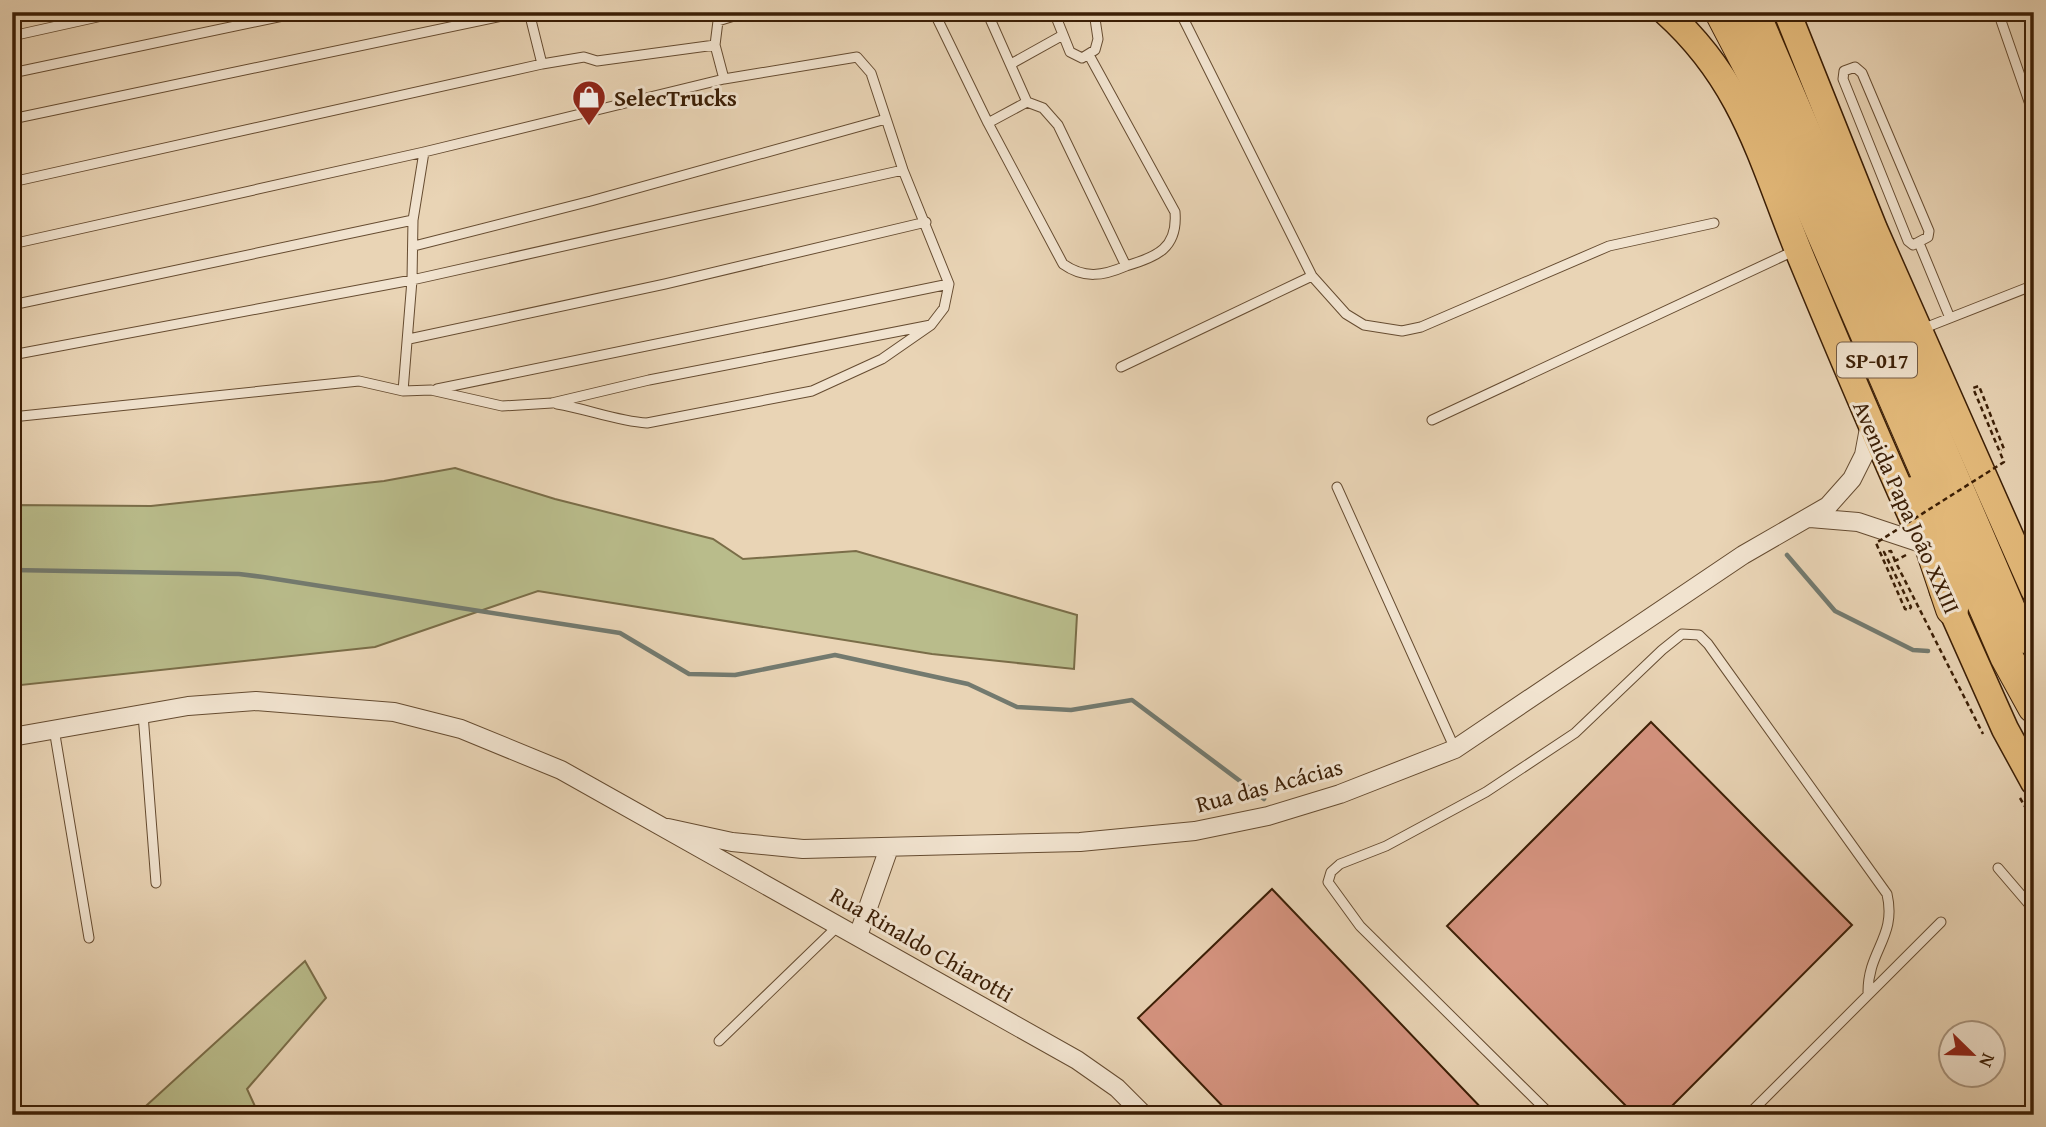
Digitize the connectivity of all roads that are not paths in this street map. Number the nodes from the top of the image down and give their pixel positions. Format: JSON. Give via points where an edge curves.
{"nodes":[{"id":1,"x":120,"y":12,"type":"edge"},
{"id":2,"x":302,"y":12,"type":"edge"},
{"id":3,"x":521,"y":12,"type":"edge"},
{"id":4,"x":528,"y":12,"type":"edge"},
{"id":5,"x":747,"y":12,"type":"edge"},
{"id":6,"x":934,"y":12,"type":"edge"},
{"id":7,"x":986,"y":12,"type":"edge"},
{"id":8,"x":1054,"y":12,"type":"edge"},
{"id":9,"x":1094,"y":12,"type":"edge"},
{"id":10,"x":1180,"y":12,"type":"edge"},
{"id":11,"x":1666,"y":12,"type":"edge"},
{"id":12,"x":1721,"y":12,"type":"edge"},
{"id":13,"x":1753,"y":12,"type":"edge"},
{"id":14,"x":1787,"y":12,"type":"edge"},
{"id":15,"x":1998,"y":12,"type":"edge"},
{"id":16,"x":717,"y":16,"type":"edge"},
{"id":17,"x":1063,"y":35,"type":"junction"},
{"id":18,"x":12,"y":36,"type":"edge"},
{"id":19,"x":715,"y":45,"type":"junction"},
{"id":20,"x":1088,"y":55,"type":"junction"},
{"id":21,"x":542,"y":64,"type":"junction"},
{"id":22,"x":1012,"y":65,"type":"junction"},
{"id":23,"x":12,"y":73,"type":"edge"},
{"id":24,"x":724,"y":79,"type":"junction"},
{"id":25,"x":1027,"y":102,"type":"junction"},
{"id":26,"x":2034,"y":116,"type":"edge"},
{"id":27,"x":886,"y":118,"type":"junction"},
{"id":28,"x":12,"y":119,"type":"edge"},
{"id":29,"x":988,"y":123,"type":"junction"},
{"id":30,"x":424,"y":152,"type":"junction"},
{"id":31,"x":902,"y":170,"type":"junction"},
{"id":32,"x":12,"y":182,"type":"edge"},
{"id":33,"x":413,"y":220,"type":"junction"},
{"id":34,"x":926,"y":222,"type":"junction"},
{"id":35,"x":1714,"y":223,"type":"dead end"},
{"id":36,"x":1919,"y":243,"type":"junction"},
{"id":37,"x":12,"y":244,"type":"edge"},
{"id":38,"x":414,"y":246,"type":"junction"},
{"id":39,"x":1798,"y":249,"type":"junction"},
{"id":40,"x":1126,"y":266,"type":"junction"},
{"id":41,"x":1312,"y":276,"type":"junction"},
{"id":42,"x":412,"y":280,"type":"junction"},
{"id":43,"x":949,"y":284,"type":"junction"},
{"id":44,"x":2034,"y":285,"type":"edge"},
{"id":45,"x":12,"y":305,"type":"edge"},
{"id":46,"x":1950,"y":318,"type":"junction"},
{"id":47,"x":931,"y":325,"type":"junction"},
{"id":48,"x":1862,"y":325,"type":"junction"},
{"id":49,"x":1917,"y":331,"type":"junction"},
{"id":50,"x":408,"y":339,"type":"junction"},
{"id":51,"x":12,"y":355,"type":"edge"},
{"id":52,"x":1121,"y":367,"type":"dead end"},
{"id":53,"x":431,"y":390,"type":"junction"},
{"id":54,"x":403,"y":391,"type":"junction"},
{"id":55,"x":552,"y":403,"type":"junction"},
{"id":56,"x":12,"y":417,"type":"edge"},
{"id":57,"x":1432,"y":420,"type":"dead end"},
{"id":58,"x":1870,"y":423,"type":"junction"},
{"id":59,"x":1337,"y":487,"type":"dead end"},
{"id":60,"x":1810,"y":518,"type":"junction"},
{"id":61,"x":1924,"y":544,"type":"junction"},
{"id":62,"x":2034,"y":590,"type":"edge"},
{"id":63,"x":1952,"y":609,"type":"junction"},
{"id":64,"x":2034,"y":664,"type":"edge"},
{"id":65,"x":2034,"y":707,"type":"edge"},
{"id":66,"x":143,"y":714,"type":"junction"},
{"id":67,"x":54,"y":729,"type":"junction"},
{"id":68,"x":12,"y":737,"type":"edge"},
{"id":69,"x":1455,"y":749,"type":"junction"},
{"id":70,"x":2024,"y":785,"type":"edge"},
{"id":71,"x":668,"y":828,"type":"junction"},
{"id":72,"x":889,"y":848,"type":"junction"},
{"id":73,"x":1998,"y":868,"type":"dead end"},
{"id":74,"x":156,"y":883,"type":"dead end"},
{"id":75,"x":2034,"y":910,"type":"edge"},
{"id":76,"x":1941,"y":922,"type":"dead end"},
{"id":77,"x":839,"y":925,"type":"junction"},
{"id":78,"x":858,"y":936,"type":"junction"},
{"id":79,"x":89,"y":938,"type":"dead end"},
{"id":80,"x":1868,"y":992,"type":"junction"},
{"id":81,"x":719,"y":1041,"type":"dead end"},
{"id":82,"x":1144,"y":1115,"type":"edge"},
{"id":83,"x":1551,"y":1115,"type":"edge"},
{"id":84,"x":1748,"y":1115,"type":"edge"}],
"edges":[{"from":1,"to":18,"type":"lane"},
{"from":2,"to":23,"type":"lane"},
{"from":3,"to":28,"type":"lane"},
{"from":4,"to":21,"type":"lane"},
{"from":5,"to":16,"type":"lane"},
{"from":6,"to":29,"type":"lane"},
{"from":7,"to":22,"type":"lane"},
{"from":8,"to":17,"type":"lane"},
{"from":9,"to":20,"type":"lane","via":[[1098,39]]},
{"from":10,"to":41,"type":"lane"},
{"from":11,"to":39,"type":"main road","name":"Avenida Papa João XXIII","via":[[1727,80],[1749,123]]},
{"from":12,"to":48,"type":"highway","name":"Avenida Papa João XXIII","number":"SP-017","via":[[1757,80]]},
{"from":13,"to":64,"type":"highway","number":"SP-017"},
{"from":14,"to":49,"type":"main road"},
{"from":15,"to":26,"type":"lane"},
{"from":16,"to":19,"type":"lane"},
{"from":17,"to":20,"type":"lane","via":[[1070,52],[1082,58]]},
{"from":17,"to":22,"type":"lane"},
{"from":19,"to":21,"type":"lane"},
{"from":19,"to":24,"type":"lane"},
{"from":20,"to":40,"type":"lane","via":[[1175,212],[1177,229],[1171,242],[1144,261]]},
{"from":21,"to":32,"type":"lane"},
{"from":22,"to":25,"type":"lane"},
{"from":24,"to":27,"type":"lane","via":[[857,57],[871,73]]},
{"from":24,"to":30,"type":"lane"},
{"from":25,"to":29,"type":"lane"},
{"from":25,"to":40,"type":"lane","via":[[1043,108],[1058,124]]},
{"from":27,"to":31,"type":"lane"},
{"from":27,"to":38,"type":"lane"},
{"from":29,"to":40,"type":"lane","via":[[1063,264],[1090,275]]},
{"from":30,"to":33,"type":"lane"},
{"from":30,"to":37,"type":"lane"},
{"from":31,"to":34,"type":"lane"},
{"from":31,"to":42,"type":"lane"},
{"from":33,"to":38,"type":"lane"},
{"from":33,"to":45,"type":"lane"},
{"from":34,"to":43,"type":"lane"},
{"from":34,"to":50,"type":"lane"},
{"from":35,"to":41,"type":"lane","via":[[1609,246],[1421,327],[1402,331],[1364,325],[1346,314]]},
{"from":36,"to":36,"type":"lane","via":[[1908,241],[1843,79],[1844,71],[1854,67],[1862,73],[1929,231]]},
{"from":36,"to":46,"type":"lane"},
{"from":38,"to":42,"type":"lane"},
{"from":39,"to":57,"type":"lane"},
{"from":39,"to":58,"type":"main road","name":"Avenida Papa João XXIII"},
{"from":41,"to":52,"type":"lane"},
{"from":42,"to":50,"type":"lane"},
{"from":42,"to":51,"type":"lane"},
{"from":43,"to":47,"type":"lane","via":[[944,308]]},
{"from":43,"to":53,"type":"lane"},
{"from":44,"to":46,"type":"lane"},
{"from":46,"to":49,"type":"lane"},
{"from":47,"to":55,"type":"lane"},
{"from":47,"to":55,"type":"lane","via":[[882,359],[836,382],[720,411],[626,422],[586,408]]},
{"from":48,"to":63,"type":"highway","via":[[1879,401]]},
{"from":48,"to":65,"type":"highway","name":"Avenida Papa João XXIII","number":"SP-017","via":[[1984,608]]},
{"from":49,"to":62,"type":"main road"},
{"from":50,"to":54,"type":"lane"},
{"from":53,"to":54,"type":"lane"},
{"from":53,"to":55,"type":"lane","via":[[502,406]]},
{"from":54,"to":56,"type":"lane","via":[[359,381],[333,382]]},
{"from":58,"to":60,"type":"street","name":"Rua das Acácias","via":[[1864,455],[1852,479]]},
{"from":58,"to":61,"type":"main road","name":"Avenida Papa João XXIII"},
{"from":59,"to":69,"type":"lane"},
{"from":60,"to":61,"type":"street","via":[[1858,523]]},
{"from":60,"to":69,"type":"street","name":"Rua das Acácias","via":[[1743,555]]},
{"from":61,"to":63,"type":"main road","name":"Avenida Papa João XXIII"},
{"from":63,"to":70,"type":"main road","name":"Avenida Papa João XXIII","via":[[2005,729]]},
{"from":66,"to":67,"type":"street","name":"Rua Rinaldo Chiarotti"},
{"from":66,"to":71,"type":"street","name":"Rua Rinaldo Chiarotti","via":[[256,701],[394,712],[512,747]]},
{"from":66,"to":74,"type":"lane"},
{"from":67,"to":68,"type":"street","name":"Rua Rinaldo Chiarotti"},
{"from":67,"to":79,"type":"lane"},
{"from":69,"to":72,"type":"street","name":"Rua das Acácias","via":[[1340,794],[1268,816],[1195,831],[1080,842]]},
{"from":71,"to":72,"type":"street","name":"Rua das Acácias","via":[[768,847]]},
{"from":71,"to":77,"type":"street","name":"Rua Rinaldo Chiarotti"},
{"from":72,"to":78,"type":"street"},
{"from":73,"to":75,"type":"lane"},
{"from":76,"to":80,"type":"lane"},
{"from":77,"to":78,"type":"street","name":"Rua Rinaldo Chiarotti"},
{"from":77,"to":81,"type":"lane"},
{"from":78,"to":82,"type":"street","name":"Rua Rinaldo Chiarotti","via":[[1077,1060],[1117,1088]]},
{"from":80,"to":83,"type":"lane","via":[[1870,965],[1890,924],[1887,894],[1708,644],[1699,635],[1682,634],[1575,733],[1486,792],[1386,846],[1340,864],[1328,882],[1360,926]]},
{"from":80,"to":84,"type":"lane"}]}
